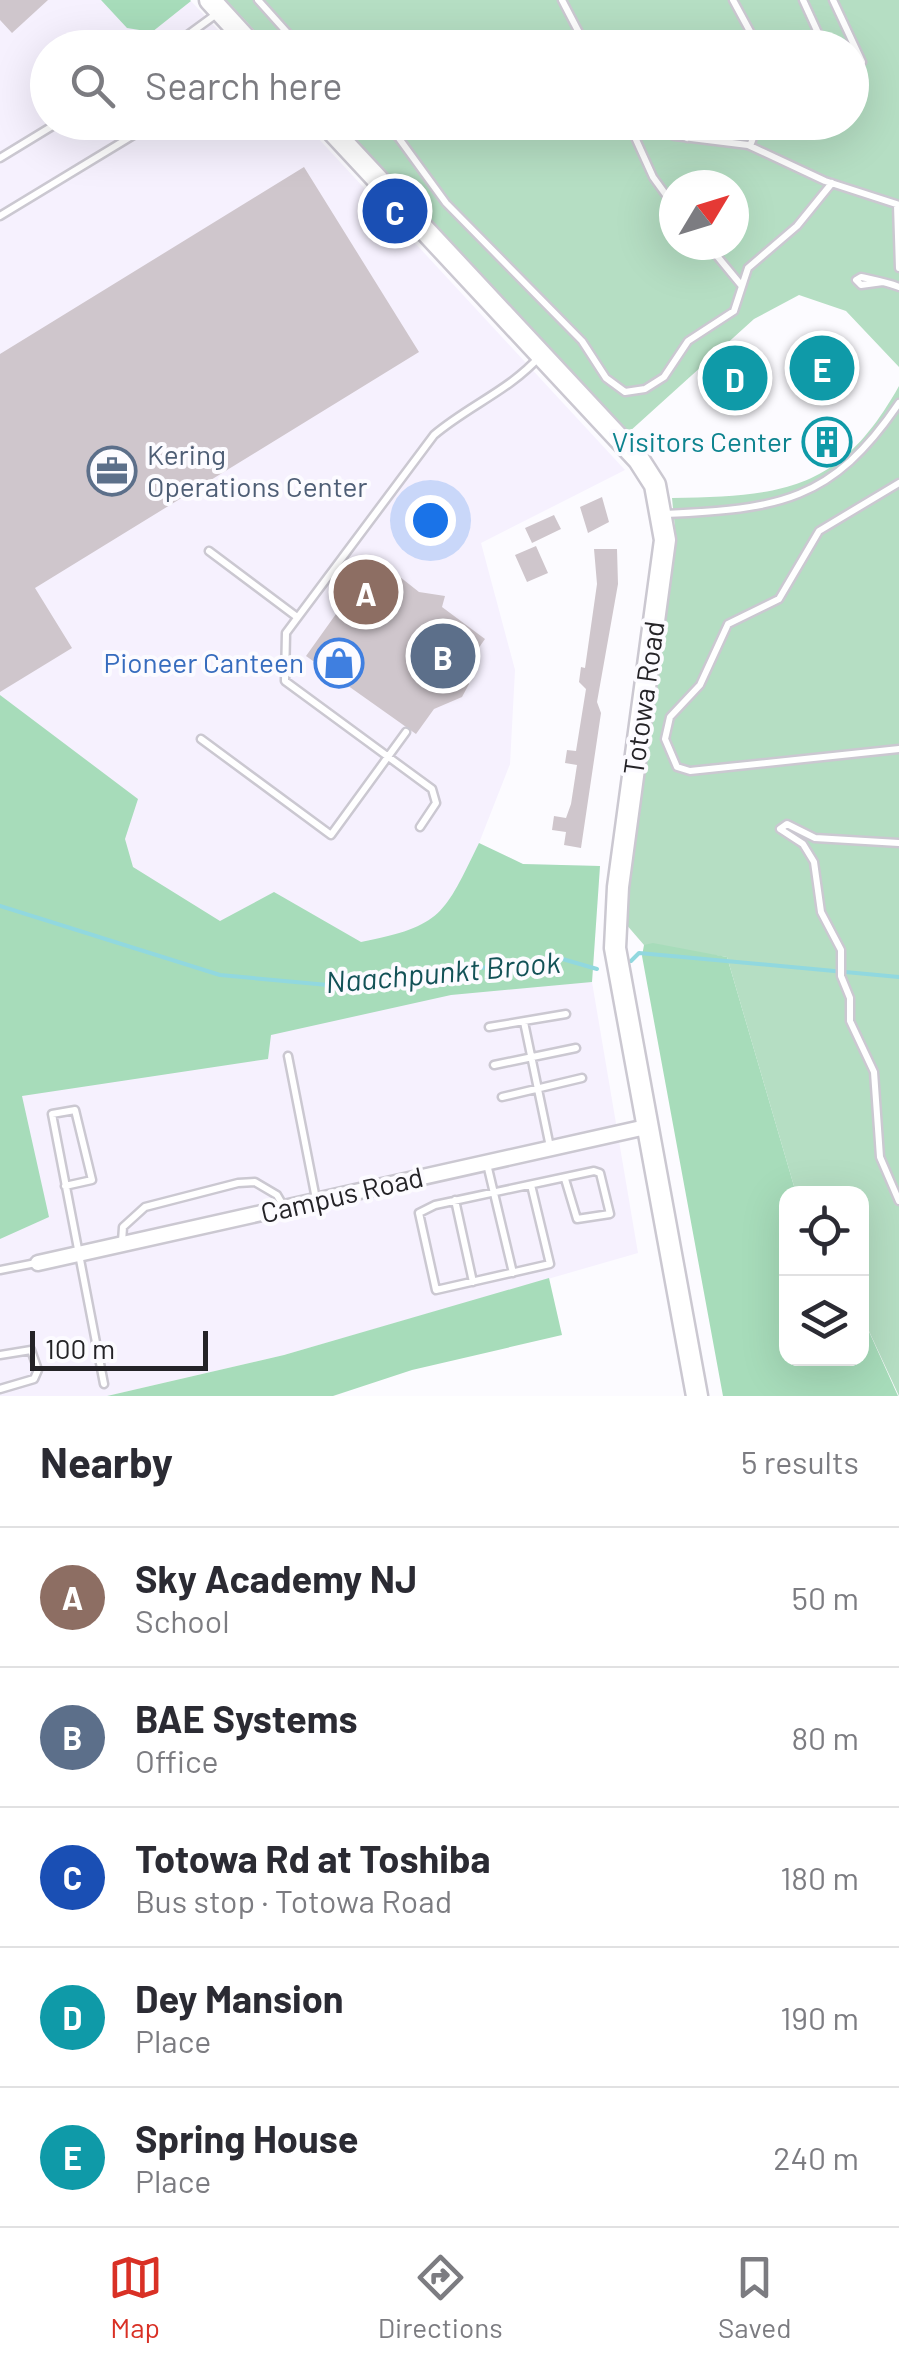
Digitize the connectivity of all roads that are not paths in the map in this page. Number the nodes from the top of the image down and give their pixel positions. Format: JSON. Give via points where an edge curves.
{"nodes":[{"id":1,"x":258,"y":0,"type":"edge"},
{"id":2,"x":562,"y":0,"type":"edge"},
{"id":3,"x":734,"y":0,"type":"edge"},
{"id":4,"x":803,"y":0,"type":"edge"},
{"id":5,"x":834,"y":0,"type":"edge"},
{"id":6,"x":215,"y":6,"type":"edge"},
{"id":7,"x":189,"y":30,"type":"edge"},
{"id":8,"x":237,"y":30,"type":"edge"},
{"id":9,"x":285,"y":30,"type":"edge"},
{"id":10,"x":578,"y":30,"type":"edge"},
{"id":11,"x":750,"y":30,"type":"edge"},
{"id":12,"x":817,"y":30,"type":"edge"},
{"id":13,"x":848,"y":30,"type":"edge"},
{"id":14,"x":30,"y":140,"type":"edge"},
{"id":15,"x":125,"y":140,"type":"edge"},
{"id":16,"x":341,"y":140,"type":"edge"},
{"id":17,"x":400,"y":140,"type":"edge"},
{"id":18,"x":636,"y":140,"type":"edge"},
{"id":19,"x":703,"y":140,"type":"edge"},
{"id":20,"x":752,"y":140,"type":"edge"},
{"id":21,"x":750,"y":146,"type":"junction"},
{"id":22,"x":0,"y":158,"type":"edge"},
{"id":23,"x":832,"y":183,"type":"junction"},
{"id":24,"x":659,"y":185,"type":"edge"},
{"id":25,"x":898,"y":205,"type":"edge"},
{"id":26,"x":0,"y":216,"type":"edge"},
{"id":27,"x":720,"y":260,"type":"edge"},
{"id":28,"x":899,"y":268,"type":"edge"},
{"id":29,"x":884,"y":282,"type":"dead end"},
{"id":30,"x":742,"y":286,"type":"junction"},
{"id":31,"x":899,"y":288,"type":"edge"},
{"id":32,"x":541,"y":355,"type":"junction"},
{"id":33,"x":899,"y":403,"type":"edge"},
{"id":34,"x":899,"y":483,"type":"edge"},
{"id":35,"x":663,"y":514,"type":"junction"},
{"id":36,"x":208,"y":552,"type":"dead end"},
{"id":37,"x":296,"y":616,"type":"junction"},
{"id":38,"x":406,"y":732,"type":"dead end"},
{"id":39,"x":201,"y":740,"type":"dead end"},
{"id":40,"x":899,"y":749,"type":"edge"},
{"id":41,"x":388,"y":756,"type":"junction"},
{"id":42,"x":420,"y":827,"type":"dead end"},
{"id":43,"x":899,"y":843,"type":"edge"},
{"id":44,"x":566,"y":1014,"type":"dead end"},
{"id":45,"x":524,"y":1022,"type":"junction"},
{"id":46,"x":489,"y":1027,"type":"dead end"},
{"id":47,"x":576,"y":1048,"type":"dead end"},
{"id":48,"x":288,"y":1056,"type":"dead end"},
{"id":49,"x":532,"y":1057,"type":"junction"},
{"id":50,"x":494,"y":1065,"type":"dead end"},
{"id":51,"x":582,"y":1078,"type":"dead end"},
{"id":52,"x":539,"y":1089,"type":"junction"},
{"id":53,"x":502,"y":1097,"type":"dead end"},
{"id":54,"x":646,"y":1127,"type":"junction"},
{"id":55,"x":550,"y":1148,"type":"junction"},
{"id":56,"x":486,"y":1163,"type":"junction"},
{"id":57,"x":565,"y":1179,"type":"junction"},
{"id":58,"x":531,"y":1185,"type":"junction"},
{"id":59,"x":65,"y":1186,"type":"junction"},
{"id":60,"x":493,"y":1191,"type":"junction"},
{"id":61,"x":316,"y":1200,"type":"junction"},
{"id":62,"x":455,"y":1200,"type":"junction"},
{"id":63,"x":899,"y":1201,"type":"edge"},
{"id":64,"x":284,"y":1208,"type":"junction"},
{"id":65,"x":122,"y":1244,"type":"junction"},
{"id":66,"x":76,"y":1254,"type":"junction"},
{"id":67,"x":38,"y":1262,"type":"joint"},
{"id":68,"x":0,"y":1270,"type":"edge"},
{"id":69,"x":513,"y":1274,"type":"junction"},
{"id":70,"x":473,"y":1282,"type":"junction"},
{"id":71,"x":0,"y":1354,"type":"edge"},
{"id":72,"x":104,"y":1384,"type":"dead end"},
{"id":73,"x":0,"y":1388,"type":"edge"},
{"id":74,"x":697,"y":1396,"type":"edge"}],
"edges":[{"from":1,"to":9,"type":"lane"},
{"from":2,"to":10,"type":"lane"},
{"from":3,"to":11,"type":"lane"},
{"from":4,"to":12,"type":"lane"},
{"from":5,"to":13,"type":"lane"},
{"from":6,"to":7,"type":"lane"},
{"from":6,"to":8,"type":"main road"},
{"from":14,"to":22,"type":"lane"},
{"from":15,"to":26,"type":"lane"},
{"from":16,"to":32,"type":"main road","name":"Totowa Road"},
{"from":17,"to":30,"type":"lane","via":[[446,204],[626,392],[664,377],[688,341],[734,311]]},
{"from":18,"to":24,"type":"lane"},
{"from":19,"to":21,"type":"lane"},
{"from":20,"to":21,"type":"lane"},
{"from":21,"to":23,"type":"lane"},
{"from":23,"to":25,"type":"lane"},
{"from":23,"to":30,"type":"lane","via":[[797,226],[748,268]]},
{"from":25,"to":28,"type":"lane"},
{"from":27,"to":30,"type":"lane"},
{"from":29,"to":31,"type":"lane"},
{"from":32,"to":35,"type":"main road","name":"Totowa Road","via":[[639,460]]},
{"from":32,"to":37,"type":"lane","via":[[513,383],[434,435]]},
{"from":33,"to":35,"type":"lane","via":[[862,453],[796,498]]},
{"from":34,"to":40,"type":"lane","via":[[819,532],[779,599],[728,624],[700,685],[670,716],[665,738],[676,767],[690,771]]},
{"from":35,"to":54,"type":"main road","name":"Totowa Road","via":[[614,940]]},
{"from":36,"to":37,"type":"lane"},
{"from":37,"to":41,"type":"lane","via":[[286,633],[285,681]]},
{"from":38,"to":41,"type":"lane"},
{"from":39,"to":41,"type":"lane","via":[[331,835]]},
{"from":41,"to":42,"type":"lane","via":[[432,789],[436,803]]},
{"from":43,"to":63,"type":"lane","via":[[816,838],[781,827],[812,855],[821,912],[838,941],[850,1021],[874,1072],[880,1158]]},
{"from":44,"to":45,"type":"lane"},
{"from":45,"to":46,"type":"lane"},
{"from":45,"to":49,"type":"lane"},
{"from":47,"to":49,"type":"lane"},
{"from":48,"to":61,"type":"lane"},
{"from":49,"to":50,"type":"lane"},
{"from":49,"to":52,"type":"lane"},
{"from":51,"to":52,"type":"lane"},
{"from":52,"to":53,"type":"lane"},
{"from":52,"to":55,"type":"lane"},
{"from":54,"to":55,"type":"street","name":"Campus Road"},
{"from":54,"to":74,"type":"main road","name":"Totowa Road"},
{"from":55,"to":56,"type":"street","name":"Campus Road"},
{"from":56,"to":60,"type":"lane"},
{"from":56,"to":61,"type":"street","name":"Campus Road"},
{"from":57,"to":57,"type":"lane","via":[[600,1173],[610,1214],[576,1220]]},
{"from":57,"to":58,"type":"lane"},
{"from":58,"to":60,"type":"lane"},
{"from":58,"to":69,"type":"lane","via":[[550,1264]]},
{"from":59,"to":59,"type":"lane","via":[[52,1114],[76,1110],[92,1180]]},
{"from":59,"to":66,"type":"lane"},
{"from":60,"to":62,"type":"lane"},
{"from":60,"to":69,"type":"lane"},
{"from":61,"to":64,"type":"street","name":"Campus Road"},
{"from":62,"to":70,"type":"lane"},
{"from":62,"to":70,"type":"lane","via":[[419,1213],[422,1228],[436,1290]]},
{"from":64,"to":65,"type":"street","name":"Campus Road"},
{"from":64,"to":65,"type":"lane","via":[[255,1182],[238,1184],[146,1207],[122,1228]]},
{"from":65,"to":66,"type":"street","name":"Campus Road"},
{"from":66,"to":67,"type":"street","name":"Campus Road"},
{"from":66,"to":72,"type":"lane"},
{"from":67,"to":68,"type":"lane"},
{"from":69,"to":70,"type":"lane"},
{"from":71,"to":73,"type":"lane","via":[[31,1350],[38,1370],[34,1378]]}]}
